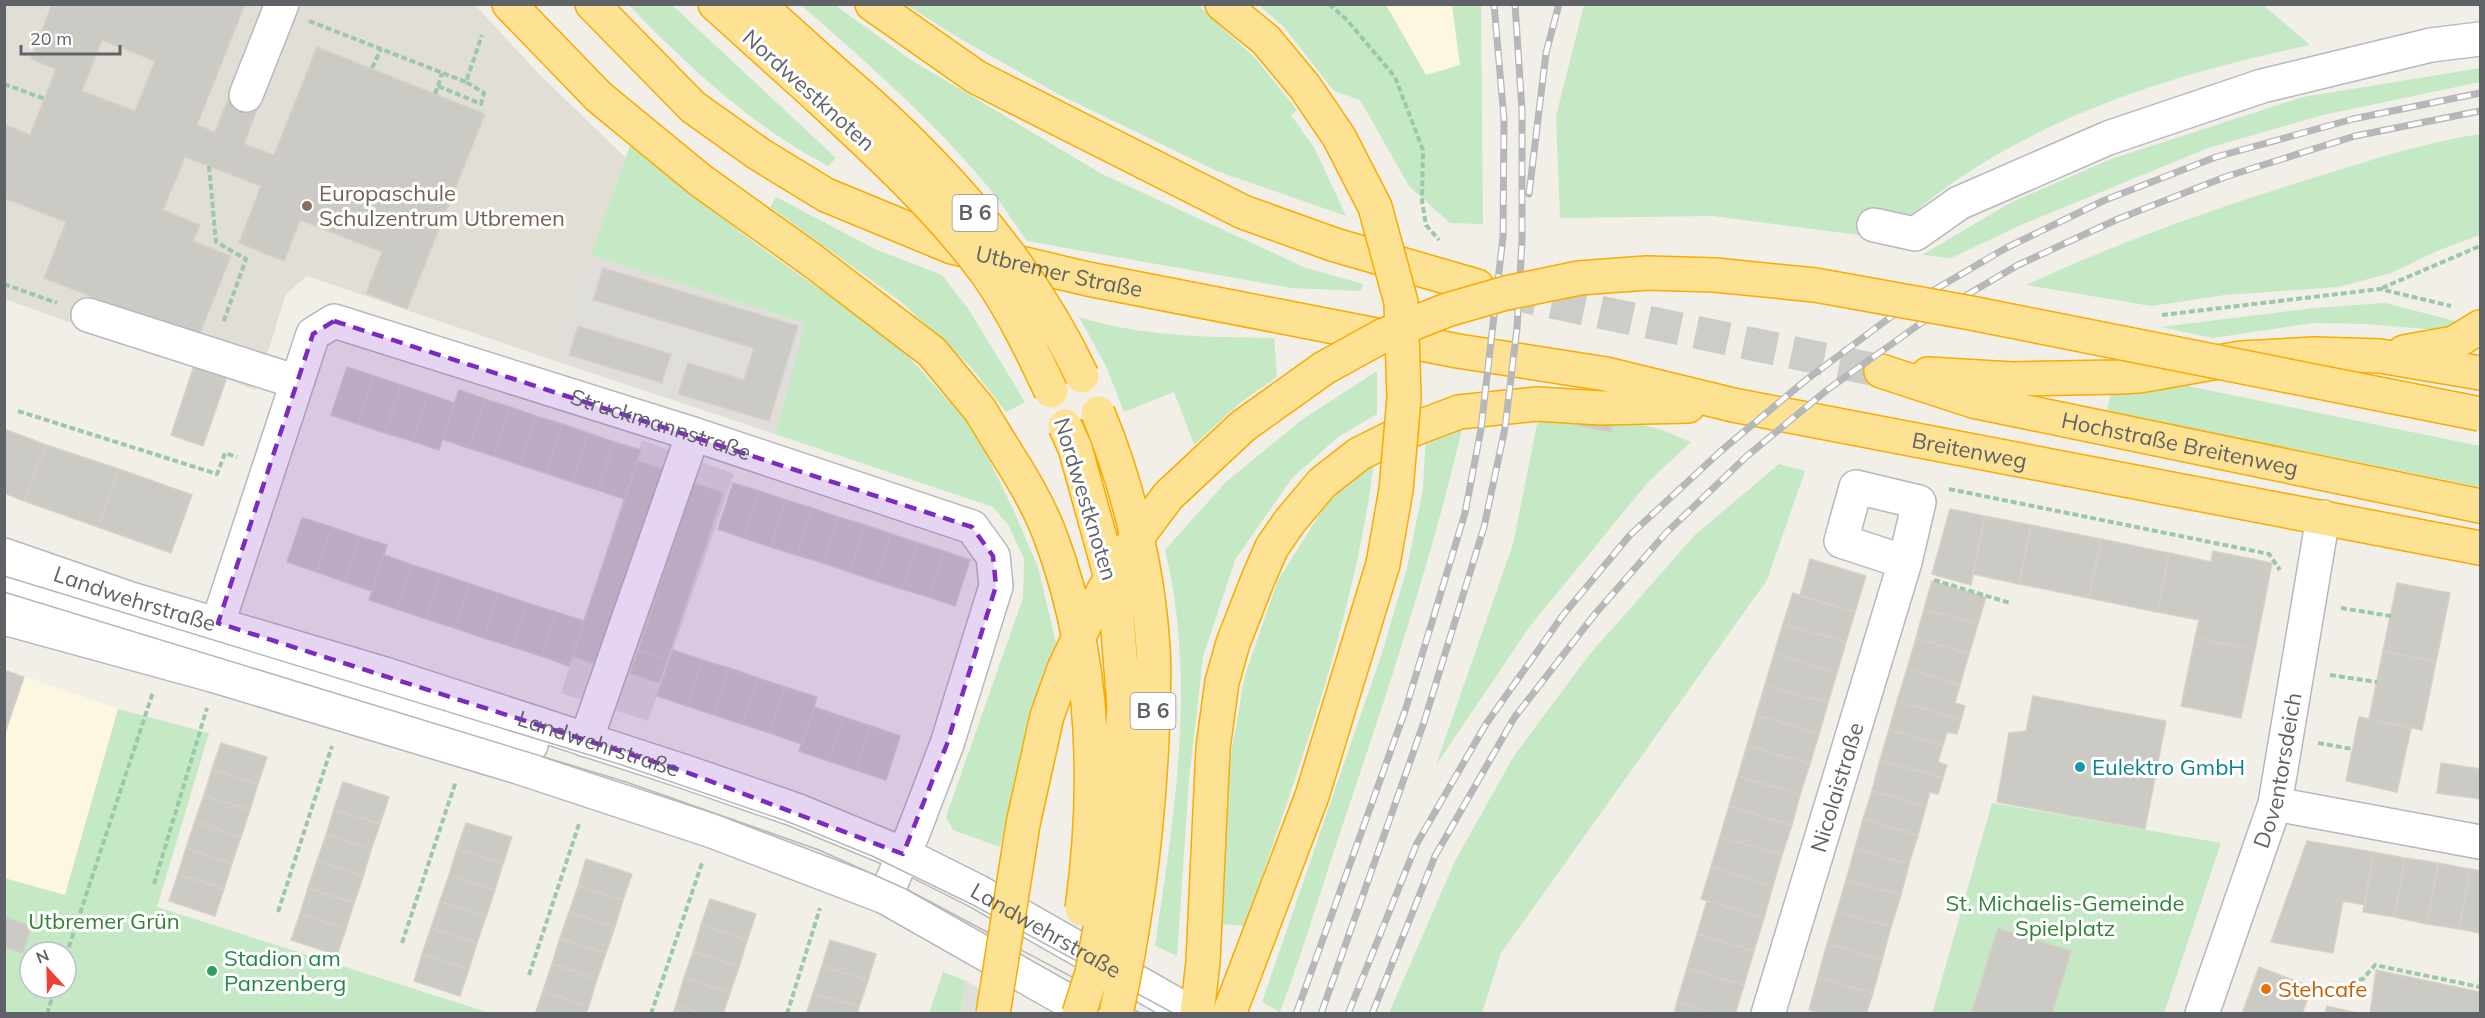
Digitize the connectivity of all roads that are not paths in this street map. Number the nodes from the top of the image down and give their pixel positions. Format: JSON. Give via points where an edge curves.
{"nodes":[{"id":1,"x":509,"y":4,"type":"edge"},
{"id":2,"x":592,"y":4,"type":"edge"},
{"id":3,"x":715,"y":4,"type":"edge"},
{"id":4,"x":758,"y":4,"type":"edge"},
{"id":5,"x":872,"y":4,"type":"edge"},
{"id":6,"x":1222,"y":4,"type":"edge"},
{"id":7,"x":281,"y":7,"type":"edge"},
{"id":8,"x":2481,"y":39,"type":"edge"},
{"id":9,"x":827,"y":86,"type":"junction"},
{"id":10,"x":246,"y":95,"type":"dead end"},
{"id":11,"x":1874,"y":225,"type":"dead end"},
{"id":12,"x":1472,"y":285,"type":"tunnel mouth"},
{"id":13,"x":88,"y":315,"type":"road end"},
{"id":14,"x":2469,"y":317,"type":"edge"},
{"id":15,"x":1458,"y":351,"type":"joint"},
{"id":16,"x":2380,"y":356,"type":"junction"},
{"id":17,"x":2481,"y":373,"type":"edge"},
{"id":18,"x":297,"y":382,"type":"junction"},
{"id":19,"x":1733,"y":405,"type":"junction"},
{"id":20,"x":2481,"y":414,"type":"edge"},
{"id":21,"x":693,"y":434,"type":"junction"},
{"id":22,"x":2481,"y":506,"type":"edge"},
{"id":23,"x":2323,"y":517,"type":"junction"},
{"id":24,"x":2481,"y":548,"type":"edge"},
{"id":25,"x":4,"y":555,"type":"edge"},
{"id":26,"x":1903,"y":566,"type":"road end"},
{"id":27,"x":4,"y":584,"type":"edge"},
{"id":28,"x":4,"y":618,"type":"edge"},
{"id":29,"x":215,"y":649,"type":"junction"},
{"id":30,"x":586,"y":740,"type":"junction"},
{"id":31,"x":2275,"y":804,"type":"junction"},
{"id":32,"x":2481,"y":842,"type":"edge"},
{"id":33,"x":894,"y":875,"type":"junction"},
{"id":34,"x":1162,"y":1006,"type":"edge"},
{"id":35,"x":993,"y":1014,"type":"edge"},
{"id":36,"x":1072,"y":1014,"type":"edge"},
{"id":37,"x":1079,"y":1014,"type":"edge"},
{"id":38,"x":1091,"y":1014,"type":"edge"},
{"id":39,"x":1116,"y":1014,"type":"edge"},
{"id":40,"x":1195,"y":1014,"type":"edge"},
{"id":41,"x":1229,"y":1014,"type":"edge"},
{"id":42,"x":1768,"y":1014,"type":"edge"},
{"id":43,"x":2202,"y":1014,"type":"edge"}],
"edges":[{"from":1,"to":36,"type":"highway","bridge":true,"via":[[599,97],[673,158],[932,352],[980,410],[1021,477],[1049,534],[1065,582],[1081,648],[1089,709],[1092,808]]},
{"from":2,"to":15,"type":"highway","name":"Utbremer Straße","via":[[693,106],[759,154],[826,195],[952,247],[1088,279]]},
{"from":3,"to":9,"type":"highway","name":"Nordwestknoten","number":"B 6"},
{"from":4,"to":9,"type":"highway","name":"Nordwestknoten","number":"B 6"},
{"from":5,"to":12,"type":"highway","via":[[976,77],[1243,212],[1335,245]]},
{"from":6,"to":41,"type":"highway","bridge":true,"via":[[1266,40],[1305,87],[1339,137],[1375,207],[1401,302],[1404,398],[1396,490],[1383,564],[1312,796]]},
{"from":7,"to":10,"type":"street"},
{"from":8,"to":11,"type":"street","via":[[2431,45],[2262,86],[2108,138],[1959,203],[1916,234]]},
{"from":9,"to":37,"type":"highway","name":"Nordwestknoten","number":"B 6","bridge":true,"via":[[879,155],[987,274],[1010,308],[1075,448],[1115,592],[1124,706],[1118,805],[1092,973]]},
{"from":9,"to":39,"type":"highway","name":"Nordwestknoten","number":"B 6","bridge":true,"via":[[871,104],[951,185],[1002,247],[1048,311],[1082,376],[1128,497],[1153,646],[1150,795],[1140,880]]},
{"from":13,"to":18,"type":"street"},
{"from":14,"to":16,"type":"highway","via":[[2454,343]]},
{"from":15,"to":19,"type":"highway","name":"Breitenweg","via":[[1606,374]]},
{"from":16,"to":17,"type":"highway"},
{"from":16,"to":22,"type":"highway","name":"Hochstraße Breitenweg","via":[[2241,358],[2139,376],[2074,379],[1881,371],[1973,401]]},
{"from":18,"to":21,"type":"street","name":"Struckmannstraße","via":[[313,334],[334,321]]},
{"from":18,"to":29,"type":"street","name":"Struckmannstraße"},
{"from":19,"to":23,"type":"highway","name":"Breitenweg"},
{"from":19,"to":40,"type":"highway","via":[[1537,405],[1459,412],[1359,454],[1322,483],[1272,548],[1222,682],[1214,748],[1203,962]]},
{"from":20,"to":35,"type":"highway","bridge":true,"via":[[1971,313],[1815,285],[1715,275],[1579,278],[1447,310],[1384,335],[1324,368],[1243,426],[1168,496],[1124,555],[1087,620],[1047,716],[1023,824]]},
{"from":21,"to":30,"type":"street"},
{"from":21,"to":33,"type":"street","name":"Struckmannstraße","via":[[972,527],[993,556],[996,586],[946,744]]},
{"from":23,"to":24,"type":"highway","name":"Breitenweg"},
{"from":23,"to":31,"type":"street","name":"Doventorsdeich"},
{"from":25,"to":29,"type":"street","name":"Landwehrstraße","via":[[131,599]]},
{"from":26,"to":42,"type":"street","name":"Nicolaistraße"},
{"from":27,"to":29,"type":"street"},
{"from":28,"to":29,"type":"street","name":"Landwehrstraße","via":[[163,661]]},
{"from":29,"to":30,"type":"street","name":"Landwehrstraße","via":[[385,674]]},
{"from":29,"to":33,"type":"street","via":[[647,781],[777,825]]},
{"from":29,"to":33,"type":"street","name":"Landwehrstraße","via":[[342,714],[712,831],[831,876]]},
{"from":30,"to":33,"type":"street","name":"Landwehrstraße","via":[[796,810]]},
{"from":31,"to":32,"type":"street"},
{"from":31,"to":43,"type":"street","name":"Doventorsdeich"},
{"from":33,"to":34,"type":"street","name":"Landwehrstraße","via":[[977,891]]},
{"from":33,"to":38,"type":"street","name":"Landwehrstraße"},
{"from":34,"to":40,"type":"street","name":"Landwehrstraße"}]}
